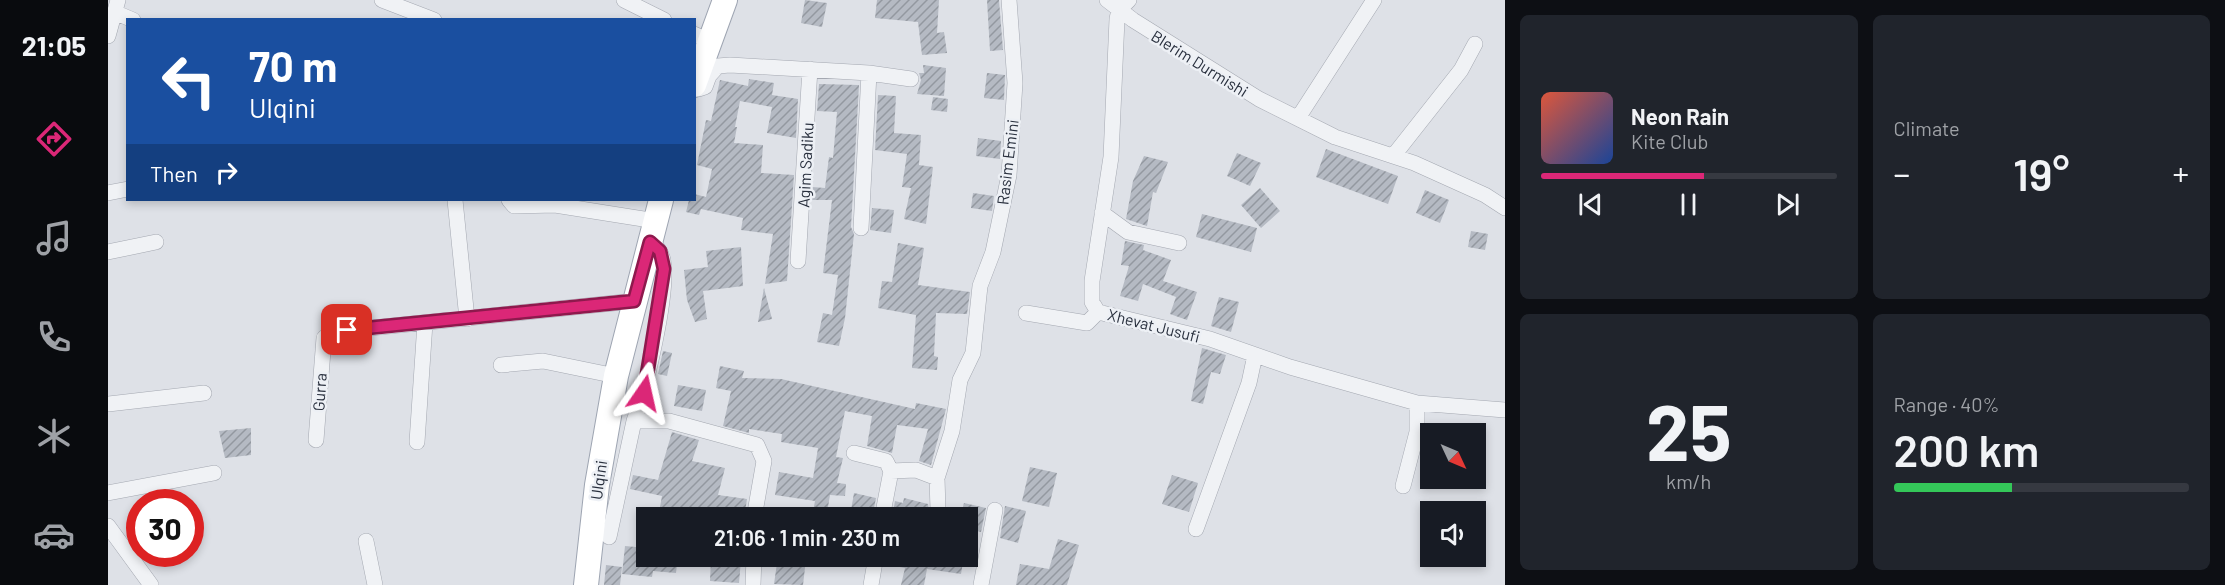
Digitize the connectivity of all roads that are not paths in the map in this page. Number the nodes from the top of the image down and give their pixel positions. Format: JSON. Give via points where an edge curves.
{"nodes":[{"id":1,"x":382,"y":0,"type":"edge"},
{"id":2,"x":624,"y":0,"type":"edge"},
{"id":3,"x":725,"y":0,"type":"edge"},
{"id":4,"x":1009,"y":0,"type":"edge"},
{"id":5,"x":1374,"y":0,"type":"edge"},
{"id":6,"x":1118,"y":3,"type":"edge"},
{"id":7,"x":116,"y":6,"type":"edge"},
{"id":8,"x":131,"y":18,"type":"edge"},
{"id":9,"x":429,"y":18,"type":"edge"},
{"id":10,"x":660,"y":18,"type":"edge"},
{"id":11,"x":108,"y":36,"type":"edge"},
{"id":12,"x":702,"y":38,"type":"edge"},
{"id":13,"x":1475,"y":44,"type":"dead end"},
{"id":14,"x":810,"y":69,"type":"junction"},
{"id":15,"x":696,"y":73,"type":"edge"},
{"id":16,"x":869,"y":73,"type":"junction"},
{"id":17,"x":911,"y":79,"type":"dead end"},
{"id":18,"x":696,"y":91,"type":"edge"},
{"id":19,"x":1298,"y":118,"type":"junction"},
{"id":20,"x":1394,"y":155,"type":"junction"},
{"id":21,"x":126,"y":189,"type":"edge"},
{"id":22,"x":108,"y":193,"type":"edge"},
{"id":23,"x":455,"y":201,"type":"edge"},
{"id":24,"x":510,"y":201,"type":"edge"},
{"id":25,"x":1505,"y":208,"type":"edge"},
{"id":26,"x":1102,"y":213,"type":"junction"},
{"id":27,"x":656,"y":221,"type":"edge"},
{"id":28,"x":861,"y":228,"type":"dead end"},
{"id":29,"x":156,"y":242,"type":"dead end"},
{"id":30,"x":1179,"y":243,"type":"dead end"},
{"id":31,"x":108,"y":252,"type":"edge"},
{"id":32,"x":798,"y":261,"type":"dead end"},
{"id":33,"x":634,"y":301,"type":"junction"},
{"id":34,"x":1098,"y":312,"type":"junction"},
{"id":35,"x":1026,"y":313,"type":"dead end"},
{"id":36,"x":467,"y":319,"type":"junction"},
{"id":37,"x":425,"y":323,"type":"junction"},
{"id":38,"x":1255,"y":355,"type":"junction"},
{"id":39,"x":501,"y":365,"type":"dead end"},
{"id":40,"x":616,"y":376,"type":"junction"},
{"id":41,"x":204,"y":393,"type":"dead end"},
{"id":42,"x":108,"y":404,"type":"edge"},
{"id":43,"x":1417,"y":404,"type":"junction"},
{"id":44,"x":1505,"y":410,"type":"edge"},
{"id":45,"x":634,"y":420,"type":"junction"},
{"id":46,"x":316,"y":440,"type":"dead end"},
{"id":47,"x":417,"y":442,"type":"dead end"},
{"id":48,"x":854,"y":453,"type":"dead end"},
{"id":49,"x":891,"y":471,"type":"junction"},
{"id":50,"x":214,"y":473,"type":"dead end"},
{"id":51,"x":937,"y":478,"type":"junction"},
{"id":52,"x":1403,"y":486,"type":"dead end"},
{"id":53,"x":108,"y":493,"type":"edge"},
{"id":54,"x":756,"y":507,"type":"edge"},
{"id":55,"x":884,"y":507,"type":"edge"},
{"id":56,"x":938,"y":507,"type":"edge"},
{"id":57,"x":995,"y":510,"type":"dead end"},
{"id":58,"x":108,"y":526,"type":"edge"},
{"id":59,"x":1197,"y":529,"type":"dead end"},
{"id":60,"x":609,"y":537,"type":"dead end"},
{"id":61,"x":366,"y":541,"type":"dead end"},
{"id":62,"x":753,"y":567,"type":"edge"},
{"id":63,"x":874,"y":567,"type":"edge"},
{"id":64,"x":151,"y":585,"type":"edge"},
{"id":65,"x":375,"y":585,"type":"edge"},
{"id":66,"x":586,"y":585,"type":"edge"},
{"id":67,"x":753,"y":585,"type":"edge"},
{"id":68,"x":871,"y":585,"type":"edge"},
{"id":69,"x":981,"y":585,"type":"edge"}],
"edges":[{"from":1,"to":9,"type":"street"},
{"from":2,"to":10,"type":"street"},
{"from":3,"to":12,"type":"main road"},
{"from":4,"to":51,"type":"street","name":"Rasim Emini","via":[[1015,83],[1009,175],[993,252],[980,286],[973,353],[960,380],[952,431]]},
{"from":5,"to":19,"type":"street"},
{"from":6,"to":19,"type":"street","name":"Blerim Durmishi","via":[[1236,86]]},
{"from":6,"to":26,"type":"street","name":"Xhevat Jusufi","via":[[1111,158]]},
{"from":7,"to":8,"type":"street"},
{"from":7,"to":11,"type":"street"},
{"from":12,"to":15,"type":"main road"},
{"from":13,"to":20,"type":"street","via":[[1461,70]]},
{"from":14,"to":16,"type":"street"},
{"from":14,"to":18,"type":"street","via":[[718,66],[705,87]]},
{"from":14,"to":32,"type":"street","name":"Agim Sadiku"},
{"from":16,"to":17,"type":"street"},
{"from":16,"to":28,"type":"street"},
{"from":19,"to":20,"type":"street","name":"Blerim Durmishi","via":[[1335,137]]},
{"from":20,"to":25,"type":"street","name":"Blerim Durmishi","via":[[1485,195]]},
{"from":21,"to":22,"type":"street"},
{"from":23,"to":36,"type":"street"},
{"from":24,"to":27,"type":"street","via":[[514,206],[566,207]]},
{"from":26,"to":30,"type":"street","via":[[1128,232]]},
{"from":26,"to":34,"type":"street","name":"Xhevat Jusufi","via":[[1092,281],[1092,302]]},
{"from":27,"to":33,"type":"main road","name":"Ulqini"},
{"from":27,"to":45,"type":"street","via":[[656,245],[663,259],[661,295],[644,393]]},
{"from":29,"to":31,"type":"street"},
{"from":33,"to":36,"type":"street","name":"Gurra"},
{"from":33,"to":40,"type":"main road","name":"Ulqini"},
{"from":34,"to":35,"type":"street","via":[[1087,323]]},
{"from":34,"to":38,"type":"street","name":"Xhevat Jusufi","via":[[1210,339]]},
{"from":36,"to":37,"type":"street","name":"Gurra"},
{"from":37,"to":46,"type":"street","name":"Gurra","via":[[331,332],[324,338]]},
{"from":37,"to":47,"type":"street"},
{"from":38,"to":43,"type":"street","name":"Xhevat Jusufi"},
{"from":38,"to":59,"type":"street","via":[[1249,383]]},
{"from":39,"to":40,"type":"street","via":[[543,362]]},
{"from":40,"to":66,"type":"main road","name":"Ulqini","via":[[597,485]]},
{"from":41,"to":42,"type":"street"},
{"from":43,"to":44,"type":"street","name":"Xhevat Jusufi"},
{"from":43,"to":52,"type":"street","via":[[1417,432]]},
{"from":45,"to":54,"type":"street","via":[[669,421],[757,446],[764,461]]},
{"from":45,"to":60,"type":"street"},
{"from":48,"to":49,"type":"street","via":[[886,461]]},
{"from":49,"to":51,"type":"street","via":[[916,470]]},
{"from":49,"to":55,"type":"street"},
{"from":50,"to":53,"type":"street"},
{"from":51,"to":56,"type":"street","name":"Rasim Emini"},
{"from":57,"to":69,"type":"street"},
{"from":58,"to":64,"type":"street"},
{"from":61,"to":65,"type":"street"},
{"from":62,"to":67,"type":"street"},
{"from":63,"to":68,"type":"street"}]}
